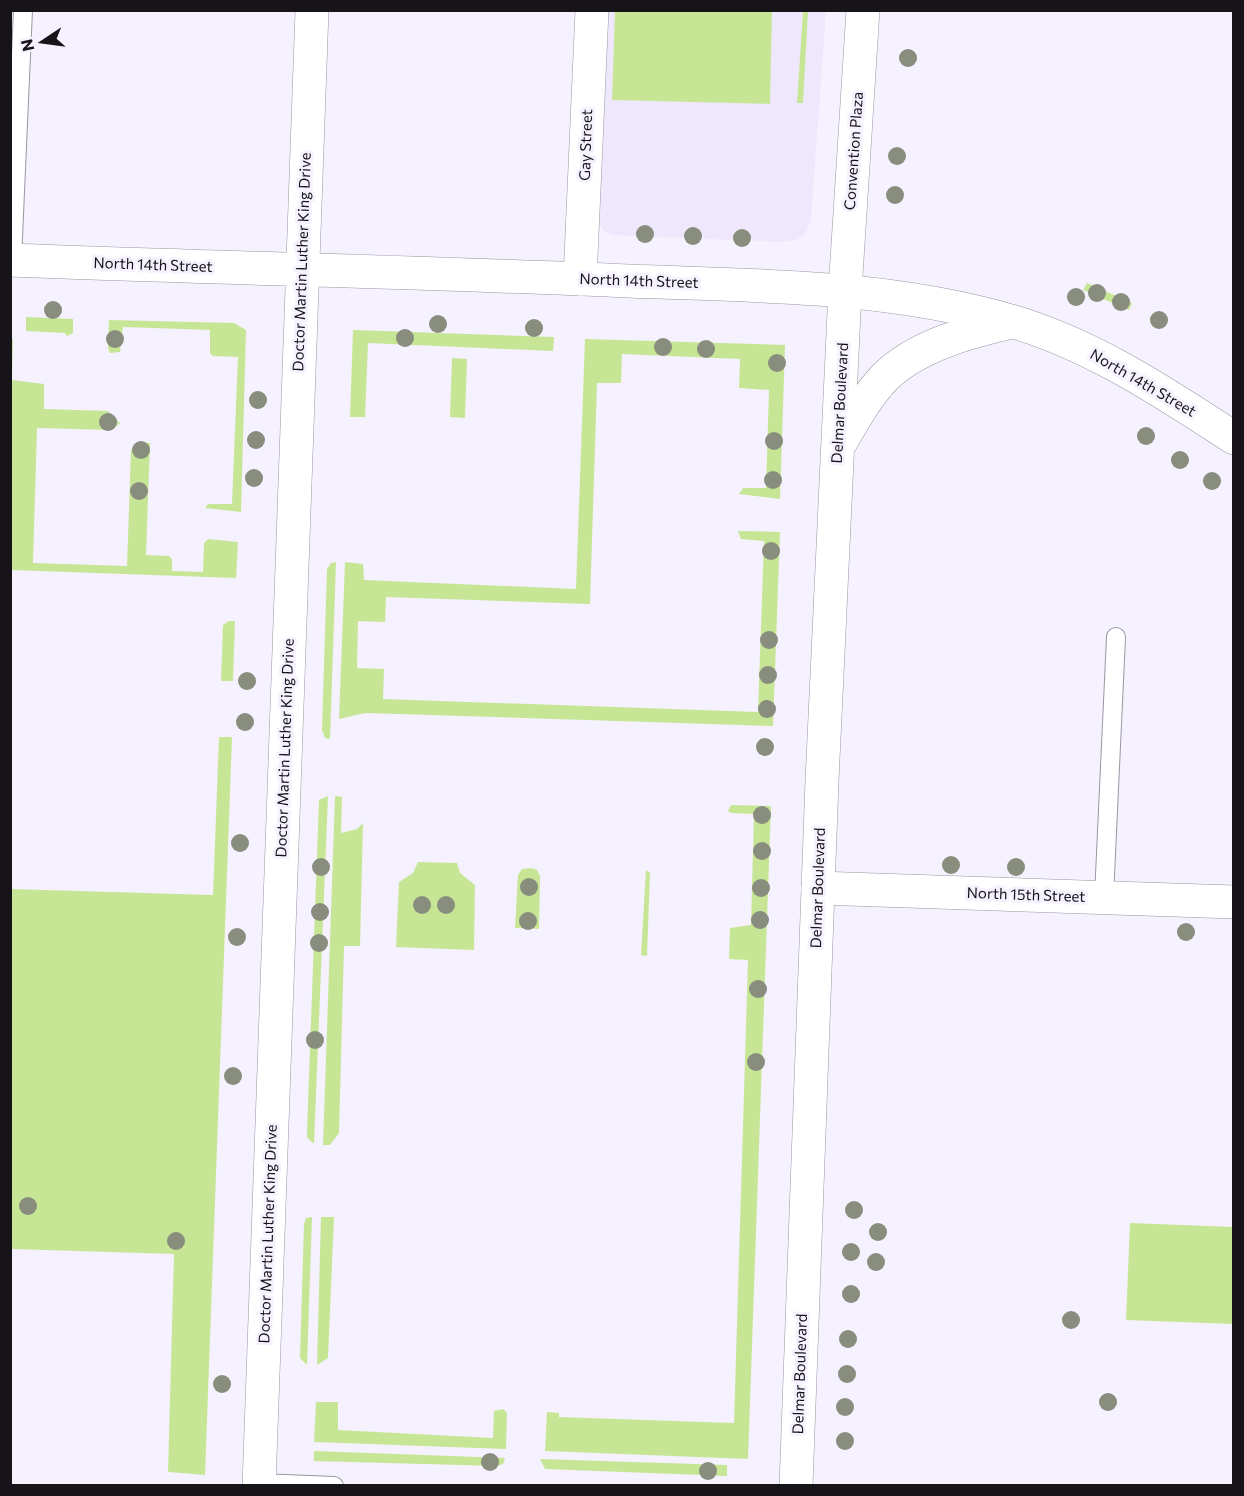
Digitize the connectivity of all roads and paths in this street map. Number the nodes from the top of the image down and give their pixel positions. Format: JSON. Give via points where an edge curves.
{"nodes":[{"id":1,"x":23,"y":10,"type":"edge"},
{"id":2,"x":312,"y":10,"type":"edge"},
{"id":3,"x":592,"y":10,"type":"edge"},
{"id":4,"x":863,"y":10,"type":"edge"},
{"id":5,"x":11,"y":260,"type":"edge"},
{"id":6,"x":301,"y":270,"type":"junction"},
{"id":7,"x":580,"y":279,"type":"junction"},
{"id":8,"x":845,"y":291,"type":"junction"},
{"id":9,"x":1012,"y":322,"type":"junction"},
{"id":10,"x":1233,"y":438,"type":"edge"},
{"id":11,"x":838,"y":446,"type":"junction"},
{"id":12,"x":1116,"y":637,"type":"dead end"},
{"id":13,"x":818,"y":888,"type":"junction"},
{"id":14,"x":1104,"y":897,"type":"junction"},
{"id":15,"x":1233,"y":902,"type":"edge"},
{"id":16,"x":259,"y":1484,"type":"edge"},
{"id":17,"x":334,"y":1485,"type":"edge"},
{"id":18,"x":796,"y":1485,"type":"edge"}],
"edges":[{"from":1,"to":5,"type":"lane"},
{"from":2,"to":6,"type":"main road","name":"Doctor Martin Luther King Drive"},
{"from":3,"to":7,"type":"main road","name":"Gay Street"},
{"from":4,"to":8,"type":"main road","name":"Convention Plaza"},
{"from":5,"to":6,"type":"main road","name":"North 14th Street"},
{"from":6,"to":7,"type":"main road","name":"North 14th Street"},
{"from":6,"to":16,"type":"main road","name":"Doctor Martin Luther King Drive"},
{"from":7,"to":8,"type":"main road","name":"North 14th Street"},
{"from":8,"to":9,"type":"main road","name":"North 14th Street","via":[[945,304]]},
{"from":8,"to":11,"type":"main road","name":"Delmar Boulevard"},
{"from":9,"to":10,"type":"main road","name":"North 14th Street","via":[[1064,339],[1121,367]]},
{"from":9,"to":11,"type":"main road","via":[[956,338],[907,360],[870,394]]},
{"from":11,"to":13,"type":"main road","name":"Delmar Boulevard"},
{"from":12,"to":14,"type":"lane"},
{"from":13,"to":14,"type":"main road","name":"North 15th Street"},
{"from":13,"to":18,"type":"main road","name":"Delmar Boulevard"},
{"from":14,"to":15,"type":"main road","name":"North 15th Street"},
{"from":16,"to":17,"type":"lane"}]}
